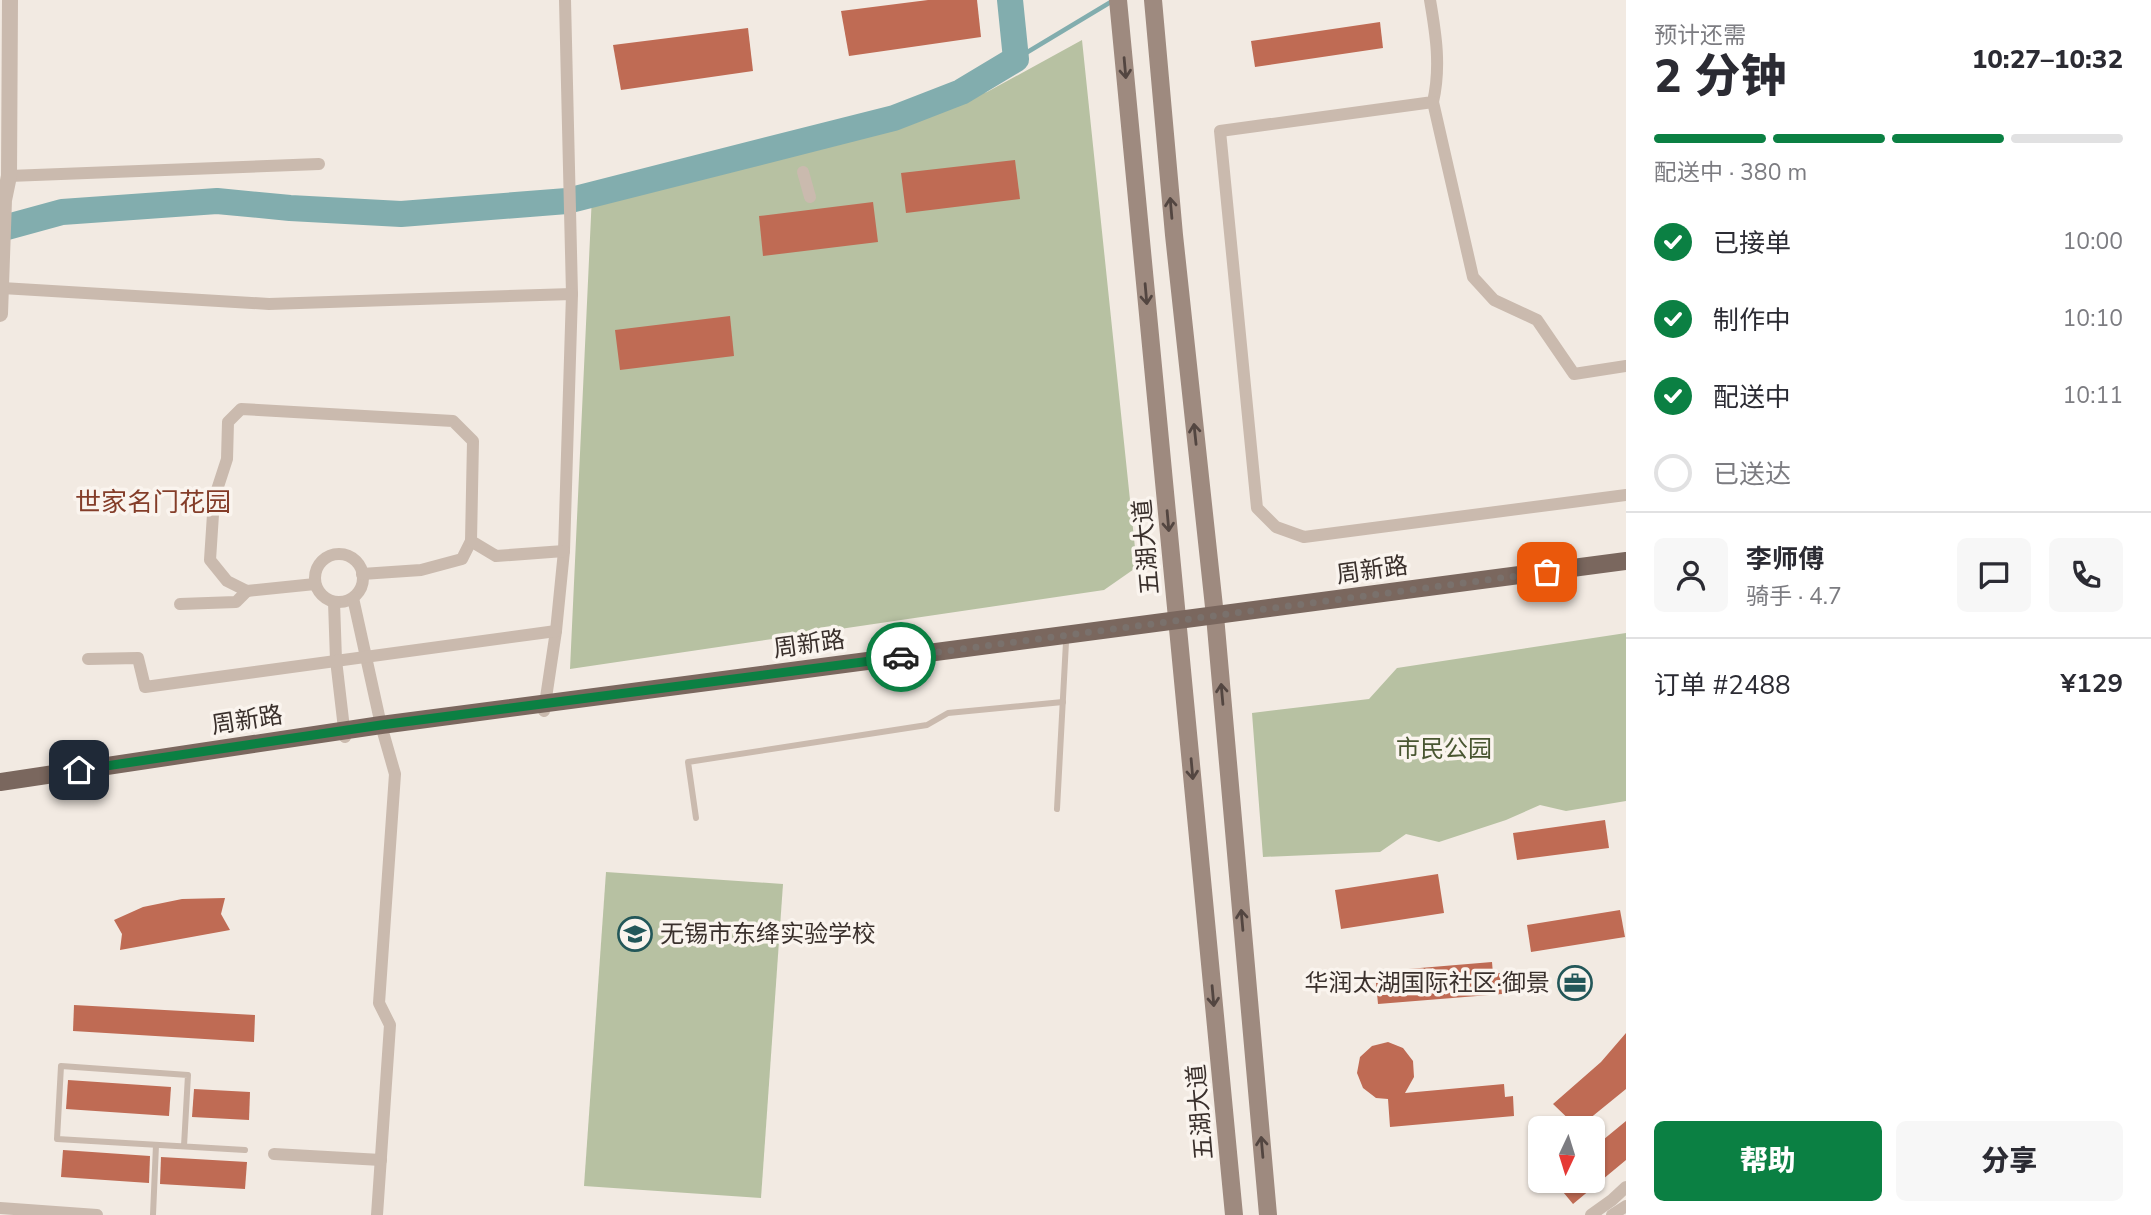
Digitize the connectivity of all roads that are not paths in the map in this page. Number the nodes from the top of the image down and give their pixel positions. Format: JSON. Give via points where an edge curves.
{"nodes":[{"id":1,"x":10,"y":0,"type":"edge"},
{"id":2,"x":565,"y":0,"type":"edge"},
{"id":3,"x":1118,"y":0,"type":"edge"},
{"id":4,"x":1153,"y":0,"type":"edge"},
{"id":5,"x":1430,"y":0,"type":"edge"},
{"id":6,"x":1433,"y":102,"type":"junction"},
{"id":7,"x":320,"y":164,"type":"dead end"},
{"id":8,"x":803,"y":172,"type":"dead end"},
{"id":9,"x":9,"y":176,"type":"junction"},
{"id":10,"x":810,"y":197,"type":"dead end"},
{"id":11,"x":2,"y":288,"type":"junction"},
{"id":12,"x":572,"y":294,"type":"junction"},
{"id":13,"x":0,"y":314,"type":"edge"},
{"id":14,"x":1626,"y":366,"type":"edge"},
{"id":15,"x":1626,"y":495,"type":"edge"},
{"id":16,"x":471,"y":541,"type":"junction"},
{"id":17,"x":564,"y":551,"type":"junction"},
{"id":18,"x":1626,"y":561,"type":"edge"},
{"id":19,"x":1626,"y":570,"type":"edge"},
{"id":20,"x":362,"y":574,"type":"junction"},
{"id":21,"x":315,"y":584,"type":"junction"},
{"id":22,"x":247,"y":591,"type":"junction"},
{"id":23,"x":353,"y":597,"type":"junction"},
{"id":24,"x":334,"y":602,"type":"junction"},
{"id":25,"x":180,"y":604,"type":"dead end"},
{"id":26,"x":1215,"y":620,"type":"junction"},
{"id":27,"x":1178,"y":624,"type":"junction"},
{"id":28,"x":556,"y":631,"type":"junction"},
{"id":29,"x":1066,"y":642,"type":"junction"},
{"id":30,"x":367,"y":656,"type":"junction"},
{"id":31,"x":88,"y":659,"type":"dead end"},
{"id":32,"x":336,"y":660,"type":"junction"},
{"id":33,"x":1063,"y":702,"type":"junction"},
{"id":34,"x":544,"y":708,"type":"junction"},
{"id":35,"x":382,"y":729,"type":"junction"},
{"id":36,"x":345,"y":735,"type":"junction"},
{"id":37,"x":0,"y":782,"type":"edge"},
{"id":38,"x":0,"y":790,"type":"edge"},
{"id":39,"x":1057,"y":809,"type":"dead end"},
{"id":40,"x":696,"y":818,"type":"dead end"},
{"id":41,"x":156,"y":1145,"type":"junction"},
{"id":42,"x":184,"y":1146,"type":"junction"},
{"id":43,"x":245,"y":1150,"type":"dead end"},
{"id":44,"x":274,"y":1154,"type":"dead end"},
{"id":45,"x":381,"y":1160,"type":"junction"},
{"id":46,"x":1626,"y":1187,"type":"edge"},
{"id":47,"x":1626,"y":1206,"type":"edge"},
{"id":48,"x":0,"y":1208,"type":"edge"},
{"id":49,"x":97,"y":1215,"type":"edge"},
{"id":50,"x":153,"y":1215,"type":"edge"},
{"id":51,"x":377,"y":1215,"type":"edge"},
{"id":52,"x":1234,"y":1215,"type":"edge"},
{"id":53,"x":1268,"y":1215,"type":"edge"},
{"id":54,"x":1591,"y":1215,"type":"edge"},
{"id":55,"x":1612,"y":1215,"type":"edge"}],
"edges":[{"from":1,"to":9,"type":"street"},
{"from":2,"to":12,"type":"street"},
{"from":3,"to":27,"type":"main road","name":"五湖大道","one_way":true},
{"from":26,"to":4,"type":"main road","one_way":true},
{"from":5,"to":6,"type":"street","via":[[1437,41],[1438,80]]},
{"from":6,"to":14,"type":"street","via":[[1473,277],[1494,300],[1537,320],[1574,374]]},
{"from":6,"to":15,"type":"street","via":[[1220,131],[1257,508],[1276,527],[1304,537]]},
{"from":7,"to":9,"type":"street"},
{"from":8,"to":10,"type":"street"},
{"from":9,"to":11,"type":"street"},
{"from":11,"to":12,"type":"street","via":[[269,304]]},
{"from":11,"to":13,"type":"street"},
{"from":12,"to":17,"type":"street"},
{"from":16,"to":17,"type":"street","via":[[496,556]]},
{"from":16,"to":20,"type":"street","via":[[462,559],[421,570]]},
{"from":16,"to":22,"type":"street","via":[[473,441],[453,421],[241,409],[228,422],[227,459],[214,499],[210,561],[227,581]]},
{"from":17,"to":28,"type":"street"},
{"from":18,"to":26,"type":"main road","name":"周新路"},
{"from":19,"to":26,"type":"main road","name":"周新路"},
{"from":20,"to":21,"type":"street","via":[[356,562],[337,554],[319,564]]},
{"from":20,"to":23,"type":"street","via":[[361,587]]},
{"from":21,"to":22,"type":"street"},
{"from":21,"to":24,"type":"street","via":[[322,596]]},
{"from":22,"to":25,"type":"street","via":[[236,602]]},
{"from":23,"to":24,"type":"street"},
{"from":23,"to":30,"type":"street"},
{"from":24,"to":32,"type":"street"},
{"from":26,"to":27,"type":"main road","name":"周新路"},
{"from":53,"to":26,"type":"main road","one_way":true},
{"from":27,"to":29,"type":"main road","name":"周新路"},
{"from":27,"to":34,"type":"main road","name":"周新路"},
{"from":27,"to":52,"type":"main road","name":"五湖大道","one_way":true},
{"from":28,"to":30,"type":"street"},
{"from":28,"to":34,"type":"street"},
{"from":29,"to":33,"type":"lane"},
{"from":29,"to":34,"type":"main road","name":"周新路"},
{"from":30,"to":32,"type":"street"},
{"from":30,"to":35,"type":"street"},
{"from":31,"to":32,"type":"street","via":[[138,658],[145,687]]},
{"from":32,"to":36,"type":"street"},
{"from":33,"to":39,"type":"lane"},
{"from":33,"to":40,"type":"lane","via":[[948,713],[927,725],[688,762]]},
{"from":34,"to":35,"type":"main road","name":"周新路"},
{"from":35,"to":36,"type":"main road","name":"周新路"},
{"from":35,"to":45,"type":"street","via":[[395,774],[379,1003],[390,1024]]},
{"from":36,"to":37,"type":"main road","name":"周新路"},
{"from":36,"to":38,"type":"main road","name":"周新路"},
{"from":41,"to":42,"type":"lane"},
{"from":41,"to":42,"type":"lane","via":[[57,1139],[61,1066],[188,1075]]},
{"from":41,"to":50,"type":"lane"},
{"from":42,"to":43,"type":"lane"},
{"from":44,"to":45,"type":"street"},
{"from":45,"to":51,"type":"street"},
{"from":46,"to":54,"type":"street"},
{"from":47,"to":55,"type":"street"},
{"from":48,"to":49,"type":"street"}]}
